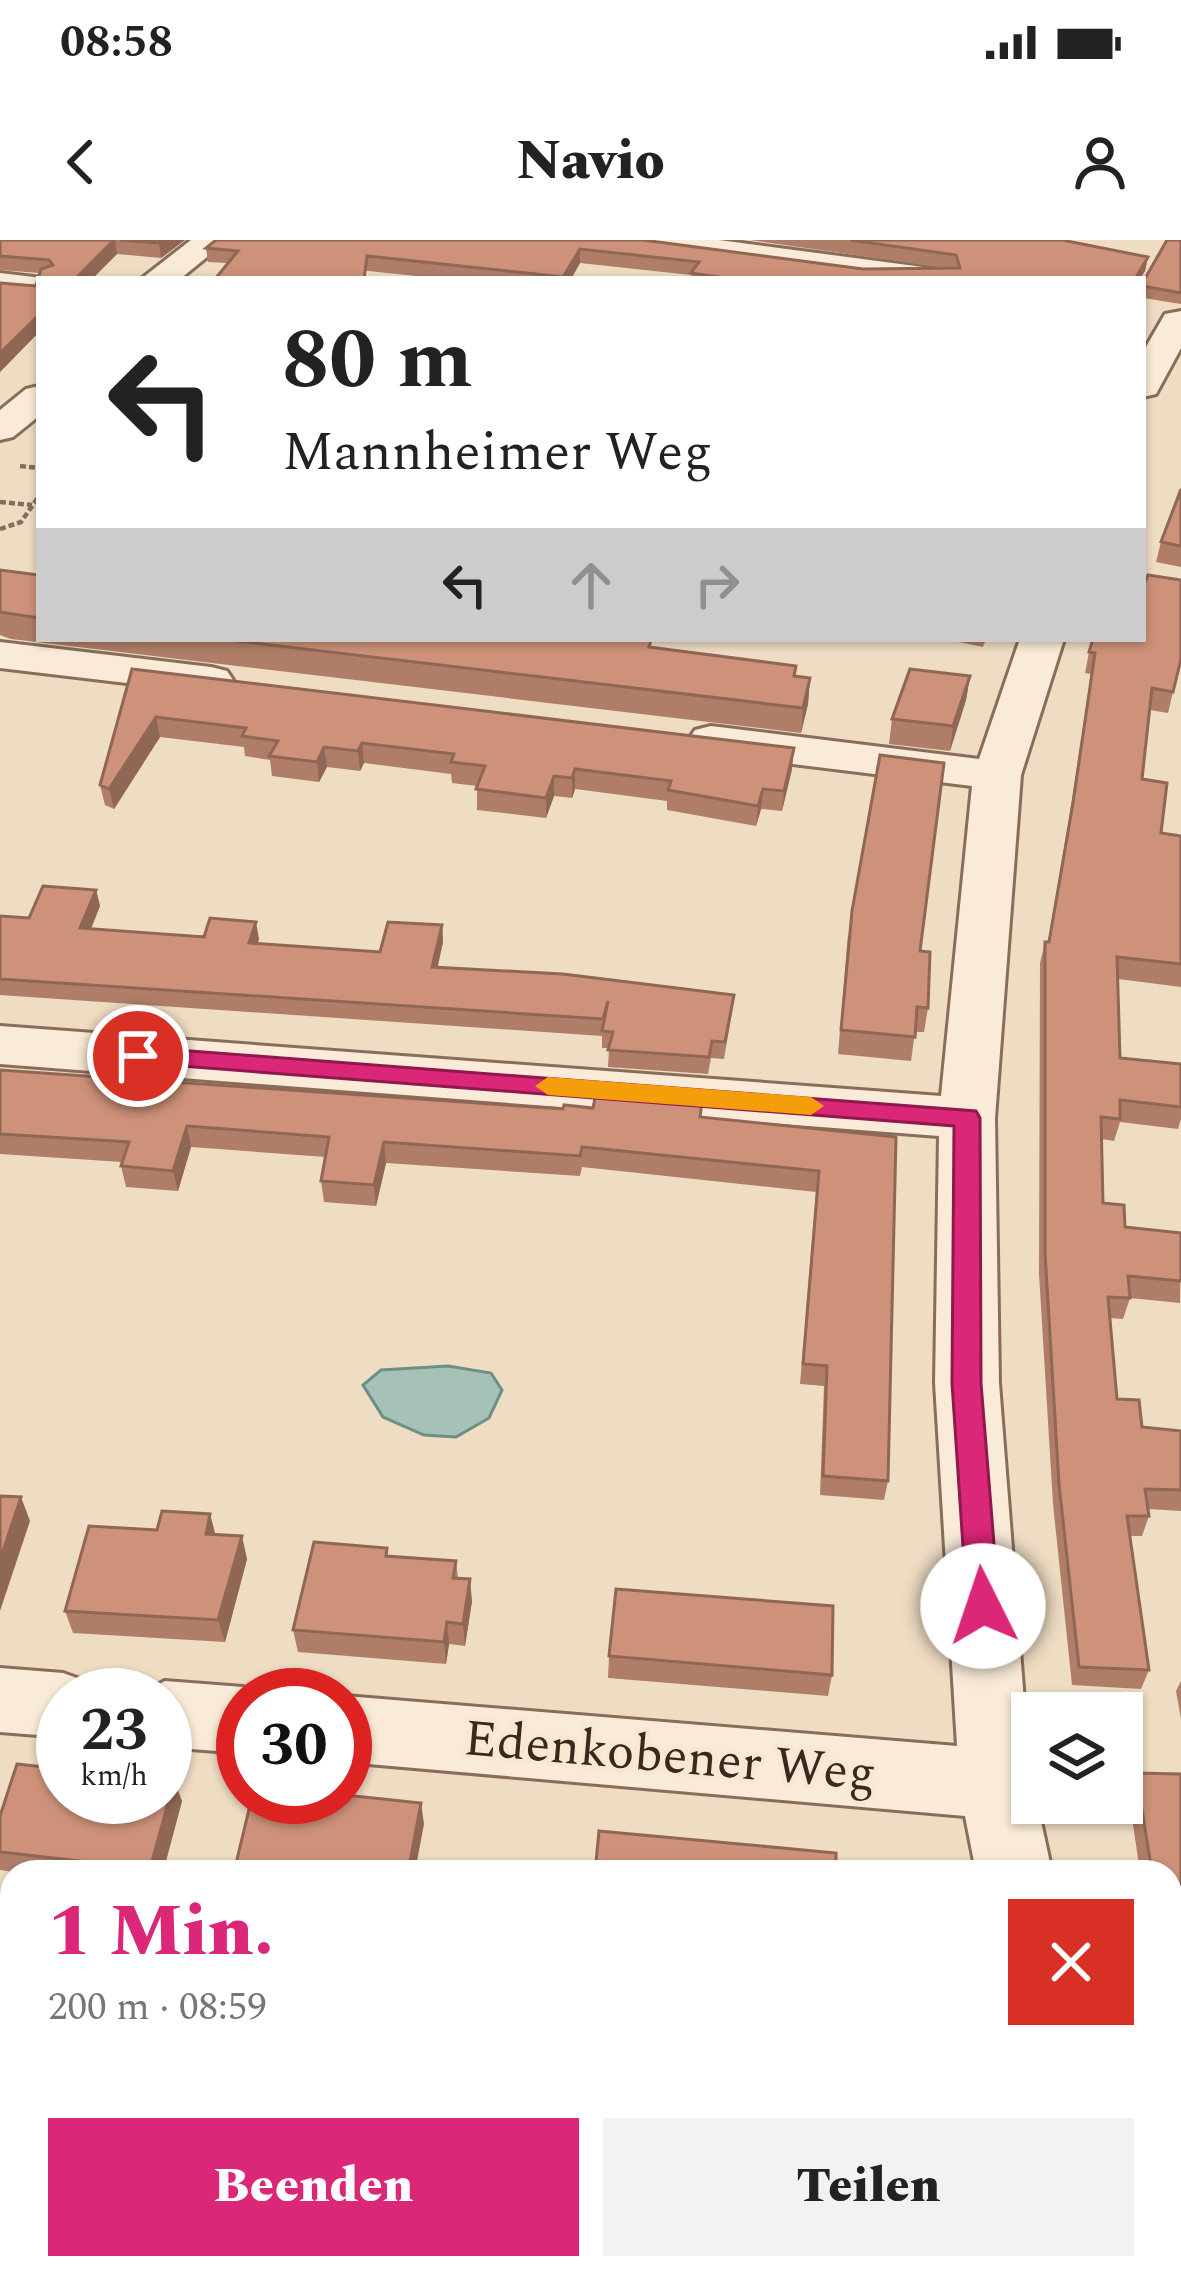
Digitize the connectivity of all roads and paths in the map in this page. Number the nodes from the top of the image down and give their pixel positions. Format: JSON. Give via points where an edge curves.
{"nodes":[{"id":1,"x":212,"y":240,"type":"edge"},
{"id":2,"x":644,"y":240,"type":"edge"},
{"id":3,"x":162,"y":276,"type":"edge"},
{"id":4,"x":915,"y":276,"type":"edge"},
{"id":5,"x":0,"y":283,"type":"edge"},
{"id":6,"x":36,"y":286,"type":"edge"},
{"id":7,"x":1167,"y":320,"type":"edge"},
{"id":8,"x":1146,"y":378,"type":"edge"},
{"id":9,"x":36,"y":400,"type":"edge"},
{"id":10,"x":0,"y":430,"type":"edge"},
{"id":11,"x":30,"y":451,"type":"edge"},
{"id":12,"x":36,"y":500,"type":"edge"},
{"id":13,"x":0,"y":502,"type":"edge"},
{"id":14,"x":32,"y":505,"type":"junction"},
{"id":15,"x":0,"y":529,"type":"edge"},
{"id":16,"x":1041,"y":642,"type":"edge"},
{"id":17,"x":0,"y":655,"type":"edge"},
{"id":18,"x":261,"y":686,"type":"edge"},
{"id":19,"x":665,"y":735,"type":"edge"},
{"id":20,"x":997,"y":775,"type":"junction"},
{"id":21,"x":0,"y":1046,"type":"edge"},
{"id":22,"x":967,"y":1118,"type":"junction"},
{"id":23,"x":0,"y":1700,"type":"edge"},
{"id":24,"x":36,"y":1703,"type":"edge"},
{"id":25,"x":372,"y":1731,"type":"edge"},
{"id":26,"x":996,"y":1784,"type":"junction"},
{"id":27,"x":1012,"y":1860,"type":"edge"}],
"edges":[{"from":1,"to":3,"type":"street"},
{"from":2,"to":4,"type":"street"},
{"from":5,"to":6,"type":"street"},
{"from":7,"to":8,"type":"street"},
{"from":9,"to":10,"type":"street"},
{"from":10,"to":11,"type":"street"},
{"from":12,"to":14,"type":"path"},
{"from":13,"to":14,"type":"path"},
{"from":14,"to":15,"type":"path","via":[[21,522]]},
{"from":16,"to":20,"type":"street"},
{"from":17,"to":18,"type":"street"},
{"from":19,"to":20,"type":"street"},
{"from":20,"to":22,"type":"street"},
{"from":21,"to":22,"type":"street"},
{"from":22,"to":26,"type":"street","via":[[967,1383]]},
{"from":23,"to":24,"type":"street"},
{"from":25,"to":26,"type":"street","name":"Edenkobener Weg"},
{"from":26,"to":27,"type":"street"}]}
